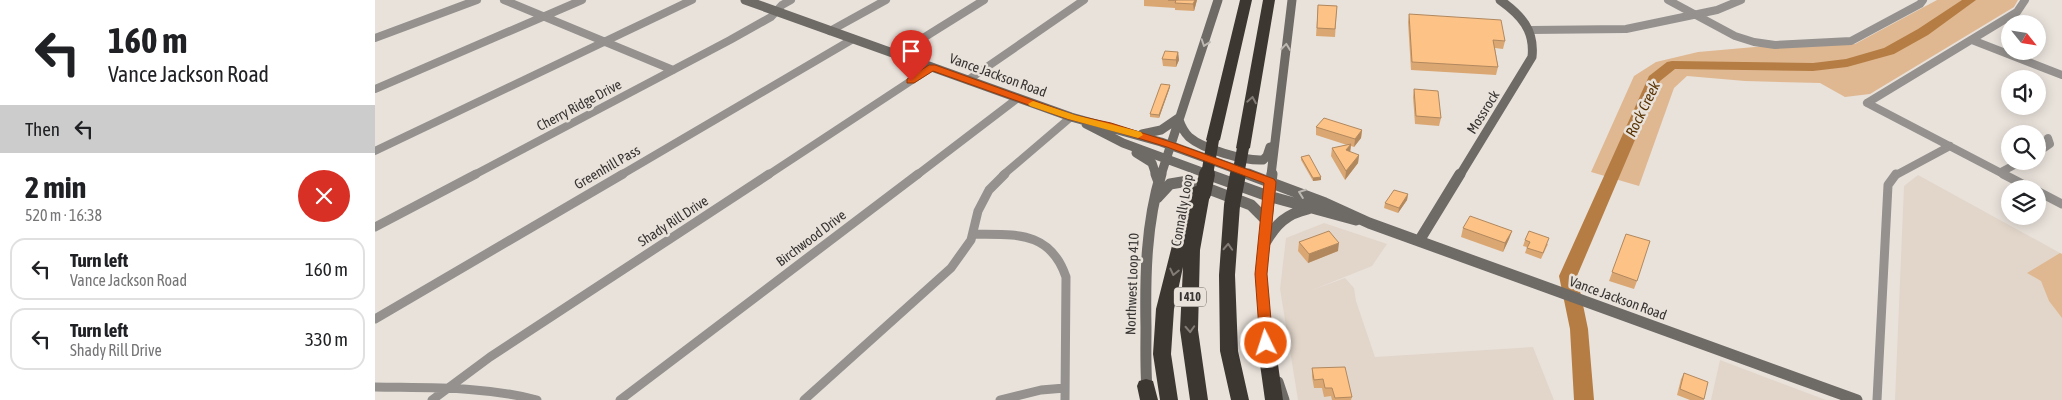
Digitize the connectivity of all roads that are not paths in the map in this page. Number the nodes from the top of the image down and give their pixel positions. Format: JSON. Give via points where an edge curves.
{"nodes":[{"id":1,"x":477,"y":0,"type":"edge"},
{"id":2,"x":504,"y":0,"type":"edge"},
{"id":3,"x":582,"y":0,"type":"edge"},
{"id":4,"x":692,"y":0,"type":"edge"},
{"id":5,"x":745,"y":0,"type":"edge"},
{"id":6,"x":791,"y":0,"type":"edge"},
{"id":7,"x":886,"y":0,"type":"edge"},
{"id":8,"x":984,"y":0,"type":"edge"},
{"id":9,"x":1084,"y":0,"type":"edge"},
{"id":10,"x":1218,"y":0,"type":"edge"},
{"id":11,"x":1246,"y":0,"type":"edge"},
{"id":12,"x":1269,"y":0,"type":"edge"},
{"id":13,"x":1292,"y":0,"type":"edge"},
{"id":14,"x":1500,"y":0,"type":"edge"},
{"id":15,"x":1668,"y":0,"type":"edge"},
{"id":16,"x":1741,"y":0,"type":"edge"},
{"id":17,"x":1923,"y":0,"type":"edge"},
{"id":18,"x":2025,"y":0,"type":"edge"},
{"id":19,"x":776,"y":11,"type":"junction"},
{"id":20,"x":1696,"y":15,"type":"junction"},
{"id":21,"x":545,"y":16,"type":"junction"},
{"id":22,"x":1531,"y":30,"type":"junction"},
{"id":23,"x":831,"y":31,"type":"junction"},
{"id":24,"x":375,"y":38,"type":"edge"},
{"id":25,"x":853,"y":39,"type":"junction"},
{"id":26,"x":1972,"y":40,"type":"junction"},
{"id":27,"x":605,"y":42,"type":"junction"},
{"id":28,"x":896,"y":55,"type":"junction"},
{"id":29,"x":932,"y":68,"type":"junction"},
{"id":30,"x":673,"y":70,"type":"junction"},
{"id":31,"x":2062,"y":75,"type":"edge"},
{"id":32,"x":968,"y":80,"type":"junction"},
{"id":33,"x":375,"y":90,"type":"edge"},
{"id":34,"x":1018,"y":98,"type":"junction"},
{"id":35,"x":1071,"y":117,"type":"junction"},
{"id":36,"x":1180,"y":118,"type":"junction"},
{"id":37,"x":1276,"y":130,"type":"junction"},
{"id":38,"x":1137,"y":134,"type":"junction"},
{"id":39,"x":2048,"y":138,"type":"dead end"},
{"id":40,"x":1123,"y":143,"type":"junction"},
{"id":41,"x":1171,"y":145,"type":"junction"},
{"id":42,"x":1950,"y":146,"type":"junction"},
{"id":43,"x":2046,"y":147,"type":"edge"},
{"id":44,"x":375,"y":151,"type":"edge"},
{"id":45,"x":1166,"y":159,"type":"junction"},
{"id":46,"x":2005,"y":170,"type":"edge"},
{"id":47,"x":2001,"y":172,"type":"junction"},
{"id":48,"x":2016,"y":180,"type":"edge"},
{"id":49,"x":1159,"y":182,"type":"junction"},
{"id":50,"x":1270,"y":182,"type":"junction"},
{"id":51,"x":1199,"y":193,"type":"junction"},
{"id":52,"x":1268,"y":196,"type":"junction"},
{"id":53,"x":2046,"y":196,"type":"edge"},
{"id":54,"x":1154,"y":203,"type":"junction"},
{"id":55,"x":2062,"y":204,"type":"edge"},
{"id":56,"x":1311,"y":209,"type":"junction"},
{"id":57,"x":1266,"y":220,"type":"junction"},
{"id":58,"x":1369,"y":223,"type":"junction"},
{"id":59,"x":375,"y":227,"type":"edge"},
{"id":60,"x":973,"y":234,"type":"junction"},
{"id":61,"x":1419,"y":241,"type":"junction"},
{"id":62,"x":1263,"y":246,"type":"junction"},
{"id":63,"x":375,"y":319,"type":"edge"},
{"id":64,"x":1266,"y":343,"type":"junction"},
{"id":65,"x":375,"y":387,"type":"edge"},
{"id":66,"x":449,"y":388,"type":"junction"},
{"id":67,"x":1065,"y":394,"type":"edge"},
{"id":68,"x":1148,"y":395,"type":"edge"},
{"id":69,"x":432,"y":400,"type":"edge"},
{"id":70,"x":537,"y":400,"type":"edge"},
{"id":71,"x":620,"y":400,"type":"edge"},
{"id":72,"x":804,"y":400,"type":"edge"},
{"id":73,"x":1000,"y":400,"type":"edge"},
{"id":74,"x":1169,"y":400,"type":"edge"},
{"id":75,"x":1199,"y":400,"type":"edge"},
{"id":76,"x":1240,"y":400,"type":"edge"},
{"id":77,"x":1274,"y":400,"type":"edge"},
{"id":78,"x":1284,"y":400,"type":"edge"},
{"id":79,"x":1857,"y":400,"type":"edge"},
{"id":80,"x":1877,"y":400,"type":"edge"}],
"edges":[{"from":1,"to":24,"type":"street"},
{"from":2,"to":21,"type":"street"},
{"from":3,"to":21,"type":"street"},
{"from":4,"to":27,"type":"street"},
{"from":5,"to":19,"type":"main road","name":"Vance Jackson Road"},
{"from":6,"to":19,"type":"street","name":"Cherry Ridge Drive"},
{"from":7,"to":23,"type":"street"},
{"from":8,"to":28,"type":"street"},
{"from":9,"to":32,"type":"street"},
{"from":10,"to":36,"type":"main road","name":"Northwest Loop 410","one_way":true},
{"from":11,"to":51,"type":"highway","name":"Connally Loop","number":"I 410","bridge":true},
{"from":76,"to":12,"type":"highway","one_way":true,"bridge":true,"via":[[1229,351],[1227,268],[1232,205]]},
{"from":37,"to":13,"type":"main road","one_way":true},
{"from":14,"to":22,"type":"main road"},
{"from":15,"to":20,"type":"street"},
{"from":16,"to":20,"type":"street"},
{"from":17,"to":20,"type":"street","via":[[1861,37],[1839,43],[1759,43],[1735,36]]},
{"from":18,"to":26,"type":"street","via":[[2017,12]]},
{"from":19,"to":23,"type":"main road","name":"Vance Jackson Road"},
{"from":19,"to":30,"type":"street","name":"Cherry Ridge Drive","via":[[771,18]]},
{"from":20,"to":22,"type":"street","via":[[1626,29]]},
{"from":21,"to":27,"type":"street"},
{"from":21,"to":33,"type":"street"},
{"from":22,"to":61,"type":"main road","name":"Mossrock","via":[[1534,44],[1527,67]]},
{"from":23,"to":25,"type":"main road","name":"Vance Jackson Road"},
{"from":25,"to":28,"type":"main road","name":"Vance Jackson Road"},
{"from":25,"to":63,"type":"street","name":"Greenhill Pass"},
{"from":26,"to":31,"type":"street"},
{"from":26,"to":42,"type":"street","via":[[1867,103]]},
{"from":27,"to":30,"type":"street"},
{"from":27,"to":44,"type":"street"},
{"from":28,"to":29,"type":"main road","name":"Vance Jackson Road"},
{"from":29,"to":32,"type":"main road","name":"Vance Jackson Road"},
{"from":29,"to":66,"type":"street","name":"Shady Rill Drive","via":[[491,357]]},
{"from":30,"to":59,"type":"street","name":"Cherry Ridge Drive"},
{"from":32,"to":34,"type":"main road","name":"Vance Jackson Road"},
{"from":34,"to":35,"type":"main road","name":"Vance Jackson Road"},
{"from":34,"to":71,"type":"street","name":"Birchwood Drive"},
{"from":35,"to":38,"type":"main road","name":"Vance Jackson Road"},
{"from":35,"to":40,"type":"main road","name":"Vance Jackson Road"},
{"from":35,"to":60,"type":"street","via":[[995,183],[984,197]]},
{"from":36,"to":37,"type":"main road","via":[[1182,129],[1197,142],[1251,160],[1267,157]]},
{"from":36,"to":38,"type":"main road","via":[[1161,130]]},
{"from":36,"to":41,"type":"main road","name":"Northwest Loop 410"},
{"from":37,"to":50,"type":"main road"},
{"from":38,"to":41,"type":"main road","name":"Vance Jackson Road"},
{"from":39,"to":43,"type":"street","via":[[2050,144]]},
{"from":40,"to":45,"type":"main road","name":"Vance Jackson Road"},
{"from":40,"to":49,"type":"main road","via":[[1152,163]]},
{"from":41,"to":45,"type":"main road","name":"Northwest Loop 410"},
{"from":41,"to":50,"type":"main road","name":"Vance Jackson Road"},
{"from":42,"to":47,"type":"street"},
{"from":42,"to":80,"type":"street","via":[[1897,173],[1888,185]]},
{"from":45,"to":49,"type":"main road","name":"Northwest Loop 410"},
{"from":45,"to":52,"type":"main road","name":"Vance Jackson Road"},
{"from":46,"to":47,"type":"street"},
{"from":47,"to":48,"type":"street"},
{"from":49,"to":54,"type":"main road","name":"Northwest Loop 410"},
{"from":50,"to":52,"type":"main road"},
{"from":58,"to":50,"type":"main road","name":"Vance Jackson Road","one_way":true,"via":[[1334,205]]},
{"from":51,"to":74,"type":"highway","one_way":true,"via":[[1188,214],[1165,309],[1162,354]]},
{"from":51,"to":75,"type":"highway","name":"Connally Loop","number":"I 410","one_way":true,"via":[[1192,250],[1190,322]]},
{"from":52,"to":56,"type":"main road","name":"Vance Jackson Road"},
{"from":52,"to":57,"type":"main road"},
{"from":53,"to":55,"type":"street"},
{"from":54,"to":57,"type":"main road","via":[[1168,185],[1189,181],[1251,205]]},
{"from":54,"to":68,"type":"main road","name":"Northwest Loop 410","via":[[1146,253]]},
{"from":56,"to":58,"type":"main road","name":"Vance Jackson Road"},
{"from":56,"to":62,"type":"main road","via":[[1283,217]]},
{"from":57,"to":62,"type":"main road"},
{"from":58,"to":61,"type":"main road","name":"Vance Jackson Road"},
{"from":60,"to":67,"type":"street","via":[[1031,238],[1058,255],[1066,277]]},
{"from":60,"to":72,"type":"street","via":[[963,254],[936,284]]},
{"from":61,"to":79,"type":"main road","name":"Vance Jackson Road"},
{"from":62,"to":64,"type":"main road","via":[[1261,274]]},
{"from":64,"to":77,"type":"highway"},
{"from":64,"to":78,"type":"main road"},
{"from":65,"to":66,"type":"street"},
{"from":66,"to":69,"type":"street","name":"Shady Rill Drive"},
{"from":66,"to":70,"type":"street","via":[[515,393]]},
{"from":67,"to":73,"type":"street","via":[[1041,390]]}]}
